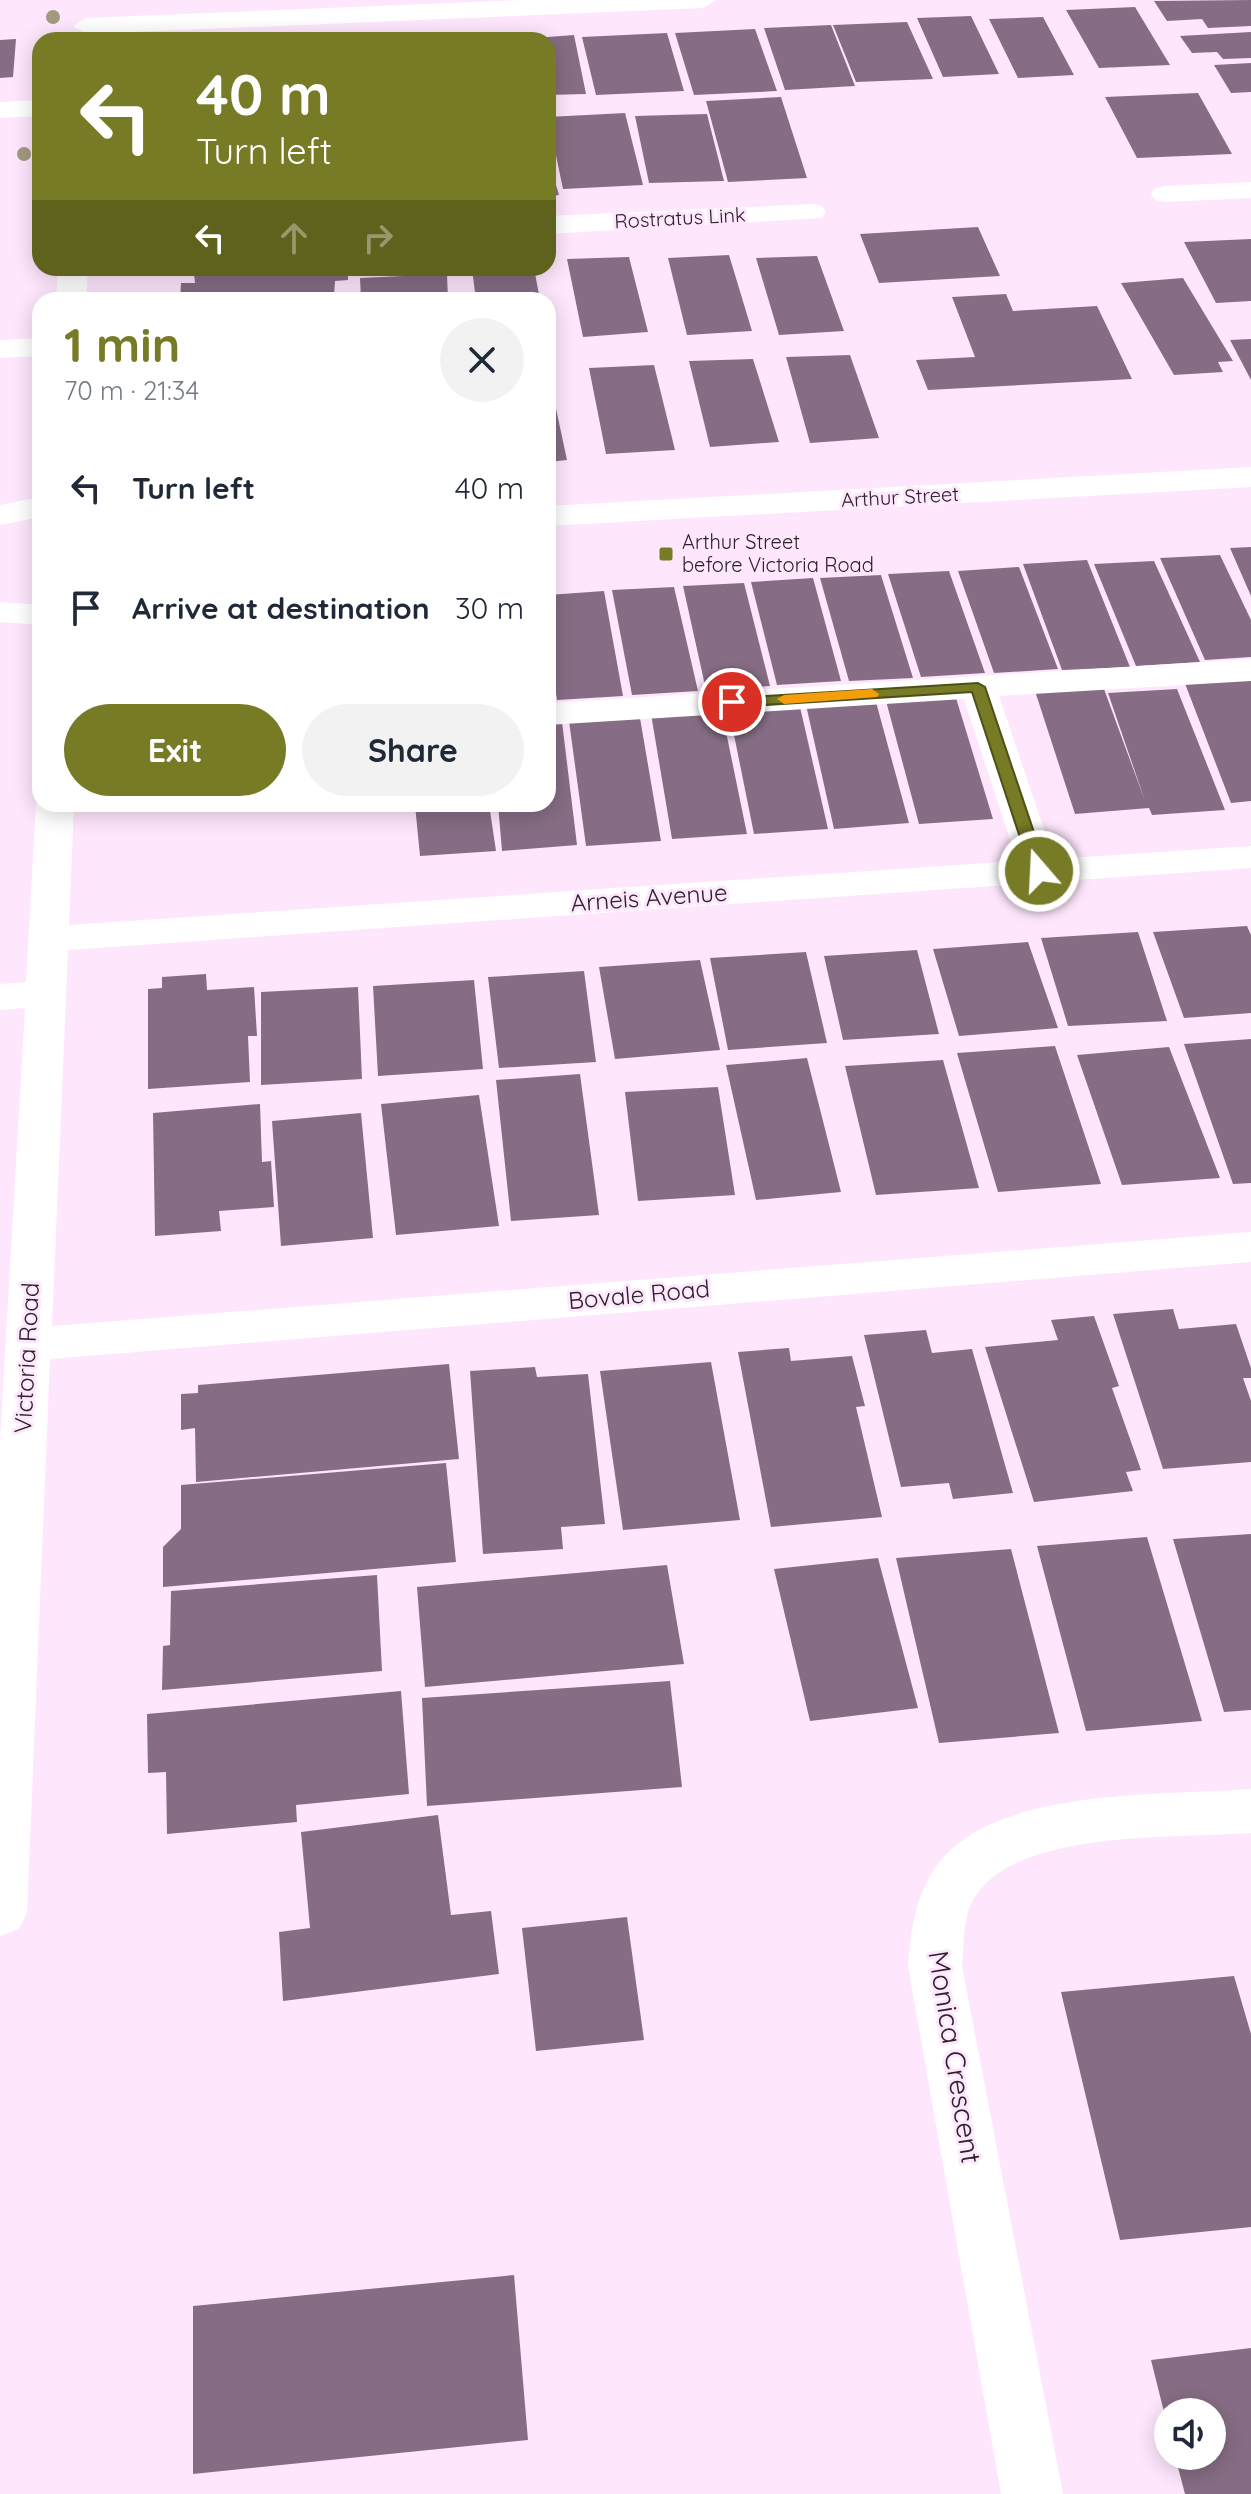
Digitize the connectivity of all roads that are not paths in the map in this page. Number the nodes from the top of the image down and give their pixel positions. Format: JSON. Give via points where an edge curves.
{"nodes":[{"id":1,"x":703,"y":0,"type":"edge"},
{"id":2,"x":86,"y":22,"type":"edge"},
{"id":3,"x":32,"y":108,"type":"edge"},
{"id":4,"x":0,"y":110,"type":"edge"},
{"id":5,"x":1251,"y":190,"type":"edge"},
{"id":6,"x":1165,"y":194,"type":"dead end"},
{"id":7,"x":812,"y":212,"type":"dead end"},
{"id":8,"x":556,"y":225,"type":"edge"},
{"id":9,"x":32,"y":347,"type":"edge"},
{"id":10,"x":0,"y":349,"type":"edge"},
{"id":11,"x":1251,"y":477,"type":"edge"},
{"id":12,"x":1251,"y":505,"type":"edge"},
{"id":13,"x":32,"y":509,"type":"edge"},
{"id":14,"x":0,"y":515,"type":"edge"},
{"id":15,"x":556,"y":516,"type":"edge"},
{"id":16,"x":556,"y":542,"type":"edge"},
{"id":17,"x":0,"y":612,"type":"edge"},
{"id":18,"x":32,"y":614,"type":"edge"},
{"id":19,"x":1251,"y":670,"type":"edge"},
{"id":20,"x":978,"y":687,"type":"junction"},
{"id":21,"x":556,"y":713,"type":"edge"},
{"id":22,"x":55,"y":812,"type":"edge"},
{"id":23,"x":1251,"y":857,"type":"edge"},
{"id":24,"x":1039,"y":871,"type":"junction"},
{"id":25,"x":47,"y":939,"type":"junction"},
{"id":26,"x":22,"y":996,"type":"edge"},
{"id":27,"x":1251,"y":1247,"type":"edge"},
{"id":28,"x":28,"y":1344,"type":"junction"},
{"id":29,"x":11,"y":1444,"type":"edge"},
{"id":30,"x":1251,"y":1811,"type":"edge"},
{"id":31,"x":0,"y":1913,"type":"edge"},
{"id":32,"x":1032,"y":2494,"type":"edge"}],
"edges":[{"from":1,"to":2,"type":"street"},
{"from":3,"to":4,"type":"street"},
{"from":5,"to":6,"type":"street"},
{"from":7,"to":8,"type":"street","name":"Rostratus Link"},
{"from":9,"to":10,"type":"street"},
{"from":11,"to":15,"type":"street","name":"Arthur Street"},
{"from":12,"to":16,"type":"street","name":"Arthur Street"},
{"from":13,"to":14,"type":"street"},
{"from":17,"to":18,"type":"street"},
{"from":19,"to":20,"type":"street"},
{"from":20,"to":21,"type":"street"},
{"from":20,"to":24,"type":"street"},
{"from":22,"to":25,"type":"street","name":"Victoria Road"},
{"from":23,"to":24,"type":"street","name":"Arneis Avenue"},
{"from":24,"to":25,"type":"street","name":"Arneis Avenue"},
{"from":25,"to":26,"type":"street","name":"Victoria Road"},
{"from":26,"to":28,"type":"street","name":"Victoria Road"},
{"from":27,"to":28,"type":"street","name":"Bovale Road"},
{"from":28,"to":29,"type":"street","name":"Victoria Road"},
{"from":29,"to":31,"type":"street","name":"Victoria Road"},
{"from":30,"to":32,"type":"street","name":"Monica Crescent","via":[[1047,1829],[1002,1846],[972,1865],[949,1891],[938,1923],[935,1966]]}]}
